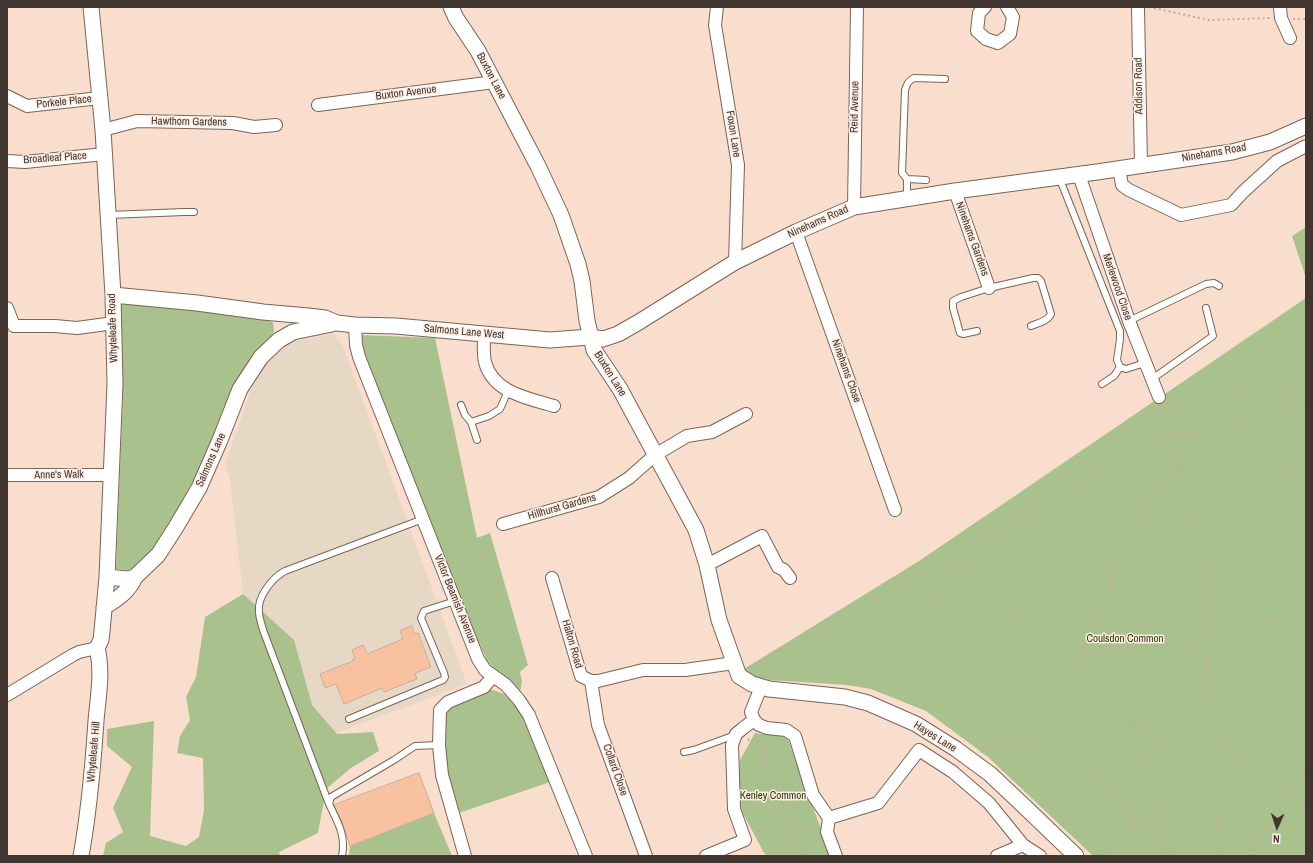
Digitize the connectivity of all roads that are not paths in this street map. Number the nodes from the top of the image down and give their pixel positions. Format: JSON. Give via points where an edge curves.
{"nodes":[{"id":1,"x":91,"y":7,"type":"edge"},
{"id":2,"x":451,"y":7,"type":"edge"},
{"id":3,"x":716,"y":7,"type":"edge"},
{"id":4,"x":857,"y":7,"type":"edge"},
{"id":5,"x":985,"y":7,"type":"edge"},
{"id":6,"x":1007,"y":7,"type":"edge"},
{"id":7,"x":1138,"y":7,"type":"edge"},
{"id":8,"x":1280,"y":12,"type":"edge"},
{"id":9,"x":1290,"y":38,"type":"dead end"},
{"id":10,"x":945,"y":79,"type":"dead end"},
{"id":11,"x":494,"y":82,"type":"junction"},
{"id":12,"x":7,"y":96,"type":"edge"},
{"id":13,"x":100,"y":98,"type":"junction"},
{"id":14,"x":318,"y":105,"type":"dead end"},
{"id":15,"x":276,"y":125,"type":"dead end"},
{"id":16,"x":1306,"y":126,"type":"edge"},
{"id":17,"x":103,"y":130,"type":"junction"},
{"id":18,"x":1306,"y":146,"type":"edge"},
{"id":19,"x":104,"y":154,"type":"junction"},
{"id":20,"x":7,"y":161,"type":"edge"},
{"id":21,"x":1141,"y":165,"type":"junction"},
{"id":22,"x":1119,"y":169,"type":"junction"},
{"id":23,"x":1079,"y":175,"type":"junction"},
{"id":24,"x":1059,"y":177,"type":"junction"},
{"id":25,"x":907,"y":179,"type":"junction"},
{"id":26,"x":926,"y":180,"type":"dead end"},
{"id":27,"x":955,"y":191,"type":"junction"},
{"id":28,"x":907,"y":198,"type":"junction"},
{"id":29,"x":854,"y":207,"type":"junction"},
{"id":30,"x":194,"y":212,"type":"dead end"},
{"id":31,"x":107,"y":215,"type":"junction"},
{"id":32,"x":796,"y":232,"type":"junction"},
{"id":33,"x":736,"y":262,"type":"junction"},
{"id":34,"x":1219,"y":286,"type":"dead end"},
{"id":35,"x":989,"y":288,"type":"junction"},
{"id":36,"x":113,"y":295,"type":"junction"},
{"id":37,"x":7,"y":308,"type":"edge"},
{"id":38,"x":1206,"y":308,"type":"dead end"},
{"id":39,"x":275,"y":314,"type":"junction"},
{"id":40,"x":1129,"y":320,"type":"junction"},
{"id":41,"x":114,"y":323,"type":"junction"},
{"id":42,"x":337,"y":323,"type":"junction"},
{"id":43,"x":355,"y":325,"type":"junction"},
{"id":44,"x":1031,"y":326,"type":"dead end"},
{"id":45,"x":976,"y":331,"type":"dead end"},
{"id":46,"x":484,"y":334,"type":"junction"},
{"id":47,"x":590,"y":338,"type":"junction"},
{"id":48,"x":279,"y":340,"type":"junction"},
{"id":49,"x":1145,"y":363,"type":"junction"},
{"id":50,"x":1120,"y":367,"type":"junction"},
{"id":51,"x":1152,"y":379,"type":"junction"},
{"id":52,"x":1102,"y":384,"type":"dead end"},
{"id":53,"x":508,"y":391,"type":"junction"},
{"id":54,"x":1160,"y":402,"type":"road end"},
{"id":55,"x":461,"y":405,"type":"dead end"},
{"id":56,"x":554,"y":406,"type":"dead end"},
{"id":57,"x":746,"y":414,"type":"dead end"},
{"id":58,"x":471,"y":422,"type":"junction"},
{"id":59,"x":477,"y":440,"type":"dead end"},
{"id":60,"x":655,"y":455,"type":"junction"},
{"id":61,"x":7,"y":475,"type":"edge"},
{"id":62,"x":112,"y":475,"type":"junction"},
{"id":63,"x":896,"y":510,"type":"dead end"},
{"id":64,"x":423,"y":519,"type":"junction"},
{"id":65,"x":503,"y":524,"type":"dead end"},
{"id":66,"x":707,"y":565,"type":"junction"},
{"id":67,"x":107,"y":577,"type":"junction"},
{"id":68,"x":135,"y":577,"type":"junction"},
{"id":69,"x":552,"y":578,"type":"dead end"},
{"id":70,"x":790,"y":578,"type":"dead end"},
{"id":71,"x":454,"y":601,"type":"junction"},
{"id":72,"x":104,"y":607,"type":"junction"},
{"id":73,"x":97,"y":648,"type":"junction"},
{"id":74,"x":734,"y":663,"type":"junction"},
{"id":75,"x":493,"y":676,"type":"junction"},
{"id":76,"x":591,"y":681,"type":"junction"},
{"id":77,"x":761,"y":687,"type":"junction"},
{"id":78,"x":7,"y":695,"type":"edge"},
{"id":79,"x":349,"y":719,"type":"dead end"},
{"id":80,"x":754,"y":720,"type":"junction"},
{"id":81,"x":739,"y":732,"type":"junction"},
{"id":82,"x":439,"y":745,"type":"junction"},
{"id":83,"x":684,"y":752,"type":"dead end"},
{"id":84,"x":329,"y":804,"type":"junction"},
{"id":85,"x":829,"y":818,"type":"junction"},
{"id":86,"x":1023,"y":845,"type":"junction"},
{"id":87,"x":81,"y":856,"type":"edge"},
{"id":88,"x":342,"y":856,"type":"edge"},
{"id":89,"x":465,"y":856,"type":"edge"},
{"id":90,"x":586,"y":856,"type":"edge"},
{"id":91,"x":646,"y":856,"type":"edge"},
{"id":92,"x":706,"y":856,"type":"edge"},
{"id":93,"x":836,"y":856,"type":"edge"},
{"id":94,"x":997,"y":856,"type":"edge"},
{"id":95,"x":1040,"y":856,"type":"edge"},
{"id":96,"x":1076,"y":856,"type":"edge"}],
"edges":[{"from":1,"to":13,"type":"street","name":"Whyteleafe Road"},
{"from":2,"to":11,"type":"street","name":"Buxton Lane"},
{"from":3,"to":33,"type":"street","name":"Foxon Lane","via":[[716,25],[738,165]]},
{"from":4,"to":29,"type":"street","name":"Reid Avenue"},
{"from":5,"to":6,"type":"street","via":[[979,13],[977,31],[986,39],[998,43],[1010,34],[1013,17]]},
{"from":7,"to":21,"type":"street","name":"Addison Road"},
{"from":8,"to":9,"type":"street"},
{"from":10,"to":25,"type":"lane","via":[[914,78],[907,84],[902,173]]},
{"from":11,"to":14,"type":"street","name":"Buxton Avenue"},
{"from":11,"to":47,"type":"street","name":"Buxton Lane","via":[[561,215],[578,264]]},
{"from":12,"to":13,"type":"street","name":"Porkele Place","via":[[27,106]]},
{"from":13,"to":17,"type":"street","name":"Whyteleafe Road"},
{"from":15,"to":17,"type":"street","name":"Hawthorn Gardens","via":[[254,127],[233,123],[137,121]]},
{"from":16,"to":21,"type":"street","name":"Ninehams Road","via":[[1270,142],[1232,152]]},
{"from":17,"to":19,"type":"street","name":"Whyteleafe Road"},
{"from":18,"to":22,"type":"street","via":[[1277,161],[1231,205],[1181,214],[1129,190],[1122,184]]},
{"from":19,"to":20,"type":"street","name":"Broadleaf Place","via":[[25,162]]},
{"from":19,"to":31,"type":"street","name":"Whyteleafe Road"},
{"from":21,"to":22,"type":"street","name":"Ninehams Road"},
{"from":22,"to":23,"type":"street","name":"Ninehams Road"},
{"from":23,"to":24,"type":"street","name":"Ninehams Road"},
{"from":23,"to":40,"type":"street","name":"Merlewood Close"},
{"from":24,"to":27,"type":"street","name":"Ninehams Road"},
{"from":24,"to":50,"type":"lane","via":[[1120,331],[1117,360]]},
{"from":25,"to":26,"type":"lane"},
{"from":25,"to":28,"type":"lane"},
{"from":27,"to":28,"type":"street","name":"Ninehams Road"},
{"from":27,"to":35,"type":"street","name":"Ninehams Gardens"},
{"from":28,"to":29,"type":"street","name":"Ninehams Road"},
{"from":29,"to":32,"type":"street","name":"Ninehams Road"},
{"from":30,"to":31,"type":"lane"},
{"from":31,"to":36,"type":"street","name":"Whyteleafe Road"},
{"from":32,"to":33,"type":"street","name":"Ninehams Road"},
{"from":32,"to":63,"type":"street","name":"Ninehams Close"},
{"from":33,"to":47,"type":"street","name":"Ninehams Road","via":[[618,334],[603,339]]},
{"from":34,"to":40,"type":"lane","via":[[1214,283],[1206,284]]},
{"from":35,"to":44,"type":"lane","via":[[1038,278],[1051,314],[1047,320]]},
{"from":35,"to":45,"type":"lane","via":[[953,301],[960,333]]},
{"from":36,"to":39,"type":"street","name":"Salmons Lane West"},
{"from":36,"to":41,"type":"street","name":"Whyteleafe Road"},
{"from":37,"to":41,"type":"street","via":[[14,326],[77,328]]},
{"from":38,"to":51,"type":"lane","via":[[1213,336]]},
{"from":39,"to":42,"type":"street","name":"Salmons Lane West","via":[[326,318]]},
{"from":39,"to":48,"type":"street","via":[[281,329]]},
{"from":40,"to":49,"type":"street","name":"Merlewood Close"},
{"from":41,"to":62,"type":"street","name":"Whyteleafe Road"},
{"from":42,"to":43,"type":"street","name":"Salmons Lane West"},
{"from":42,"to":48,"type":"street","name":"Salmons Lane West","via":[[293,332]]},
{"from":43,"to":46,"type":"street","name":"Salmons Lane West"},
{"from":43,"to":64,"type":"street","name":"Victor Beamish Avenue","via":[[359,357]]},
{"from":46,"to":47,"type":"street","name":"Salmons Lane West","via":[[550,340]]},
{"from":46,"to":53,"type":"street","via":[[484,361],[500,386]]},
{"from":47,"to":60,"type":"street","name":"Buxton Lane","via":[[594,350],[620,389]]},
{"from":48,"to":68,"type":"street","name":"Salmons Lane","via":[[261,357],[240,389],[199,488],[176,527],[158,554]]},
{"from":49,"to":50,"type":"lane","via":[[1126,369]]},
{"from":49,"to":51,"type":"street","name":"Merlewood Close"},
{"from":50,"to":52,"type":"lane","via":[[1114,376]]},
{"from":51,"to":54,"type":"street","name":"Merlewood Close"},
{"from":53,"to":56,"type":"street"},
{"from":53,"to":58,"type":"lane","via":[[500,409]]},
{"from":55,"to":58,"type":"lane"},
{"from":57,"to":60,"type":"street","name":"Hillhurst Gardens","via":[[712,432],[687,436]]},
{"from":58,"to":59,"type":"lane"},
{"from":60,"to":65,"type":"street","name":"Hillhurst Gardens","via":[[629,478],[600,497]]},
{"from":60,"to":66,"type":"street","name":"Buxton Lane","via":[[696,530]]},
{"from":61,"to":62,"type":"street","name":"Anne's Walk"},
{"from":62,"to":67,"type":"street","name":"Whyteleafe Road"},
{"from":64,"to":71,"type":"street","name":"Victor Beamish Avenue"},
{"from":64,"to":84,"type":"lane","via":[[281,573],[261,598],[258,611],[263,630]]},
{"from":66,"to":70,"type":"street","via":[[762,536],[778,567]]},
{"from":66,"to":74,"type":"street","name":"Buxton Lane","via":[[719,620]]},
{"from":67,"to":68,"type":"street"},
{"from":67,"to":72,"type":"street","name":"Whyteleafe Road"},
{"from":68,"to":72,"type":"street","name":"Salmons Lane","via":[[131,586],[114,602]]},
{"from":69,"to":76,"type":"street","name":"Halton Road","via":[[581,676]]},
{"from":71,"to":75,"type":"street","name":"Victor Beamish Avenue","via":[[478,659],[485,670]]},
{"from":71,"to":79,"type":"lane","via":[[424,611],[421,618],[444,673],[443,680]]},
{"from":72,"to":73,"type":"street","name":"Whyteleafe Road","via":[[101,640]]},
{"from":73,"to":78,"type":"street","via":[[73,655]]},
{"from":73,"to":87,"type":"street","name":"Whyteleafe Hill","via":[[100,660],[99,693],[92,783]]},
{"from":74,"to":76,"type":"street","name":"Halton Road","via":[[685,670],[643,670]]},
{"from":74,"to":77,"type":"street","name":"Buxton Lane","via":[[739,676]]},
{"from":75,"to":82,"type":"street","via":[[484,687],[448,702],[440,710]]},
{"from":75,"to":90,"type":"street","name":"Victor Beamish Avenue","via":[[519,700],[529,715]]},
{"from":76,"to":91,"type":"street","name":"Collard Close","via":[[598,725]]},
{"from":77,"to":80,"type":"street","via":[[751,712]]},
{"from":77,"to":96,"type":"street","name":"Hayes Lane","via":[[845,697],[868,703],[916,724],[974,762],[1001,784]]},
{"from":80,"to":81,"type":"street"},
{"from":80,"to":85,"type":"street","via":[[766,728],[786,730],[795,736],[813,795]]},
{"from":81,"to":83,"type":"lane"},
{"from":81,"to":92,"type":"street","via":[[732,745],[734,809],[745,840]]},
{"from":82,"to":84,"type":"lane","via":[[415,746],[331,797]]},
{"from":82,"to":89,"type":"street","via":[[442,775]]},
{"from":84,"to":88,"type":"lane","via":[[344,844]]},
{"from":85,"to":86,"type":"street","via":[[878,802],[919,750],[953,772],[989,803]]},
{"from":85,"to":93,"type":"street","via":[[827,832]]},
{"from":86,"to":94,"type":"street"},
{"from":86,"to":95,"type":"street"}]}
